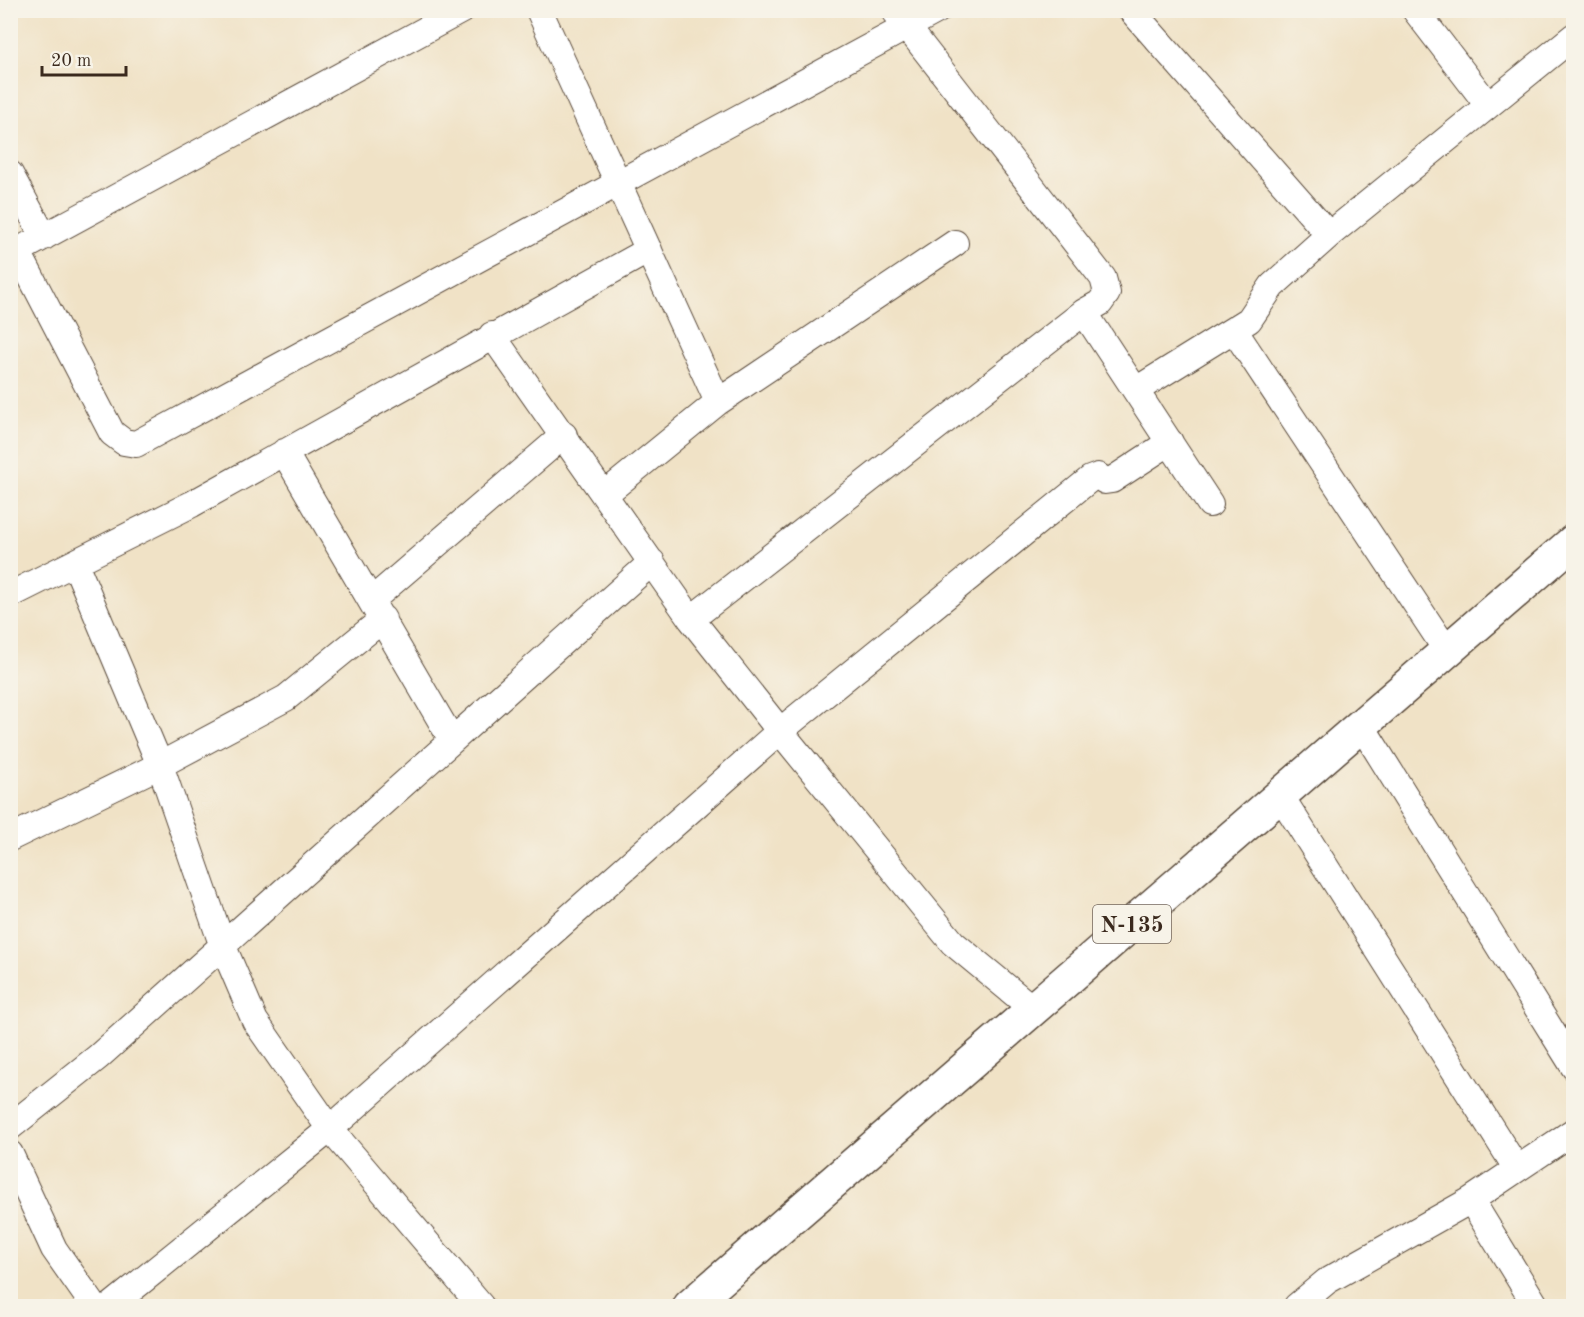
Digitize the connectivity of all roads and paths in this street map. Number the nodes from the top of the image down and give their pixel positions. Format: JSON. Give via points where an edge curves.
{"nodes":[{"id":1,"x":462,"y":10,"type":"edge"},
{"id":2,"x":540,"y":10,"type":"edge"},
{"id":3,"x":938,"y":10,"type":"edge"},
{"id":4,"x":1131,"y":10,"type":"edge"},
{"id":5,"x":1415,"y":10,"type":"edge"},
{"id":6,"x":899,"y":19,"type":"edge"},
{"id":7,"x":1574,"y":36,"type":"edge"},
{"id":8,"x":1488,"y":105,"type":"junction"},
{"id":9,"x":10,"y":174,"type":"edge"},
{"id":10,"x":618,"y":183,"type":"junction"},
{"id":11,"x":1329,"y":235,"type":"junction"},
{"id":12,"x":44,"y":237,"type":"junction"},
{"id":13,"x":955,"y":243,"type":"dead end"},
{"id":14,"x":649,"y":250,"type":"junction"},
{"id":15,"x":14,"y":254,"type":"edge"},
{"id":16,"x":1084,"y":312,"type":"junction"},
{"id":17,"x":1234,"y":330,"type":"junction"},
{"id":18,"x":492,"y":335,"type":"junction"},
{"id":19,"x":1136,"y":390,"type":"junction"},
{"id":20,"x":718,"y":402,"type":"junction"},
{"id":21,"x":564,"y":435,"type":"junction"},
{"id":22,"x":1170,"y":442,"type":"junction"},
{"id":23,"x":284,"y":452,"type":"junction"},
{"id":24,"x":605,"y":494,"type":"junction"},
{"id":25,"x":1210,"y":504,"type":"dead end"},
{"id":26,"x":1569,"y":554,"type":"edge"},
{"id":27,"x":652,"y":562,"type":"junction"},
{"id":28,"x":75,"y":563,"type":"junction"},
{"id":29,"x":10,"y":595,"type":"edge"},
{"id":30,"x":378,"y":609,"type":"junction"},
{"id":31,"x":691,"y":618,"type":"junction"},
{"id":32,"x":1447,"y":651,"type":"junction"},
{"id":33,"x":1361,"y":725,"type":"junction"},
{"id":34,"x":780,"y":731,"type":"junction"},
{"id":35,"x":452,"y":740,"type":"junction"},
{"id":36,"x":160,"y":765,"type":"junction"},
{"id":37,"x":1280,"y":795,"type":"junction"},
{"id":38,"x":10,"y":838,"type":"edge"},
{"id":39,"x":222,"y":944,"type":"junction"},
{"id":40,"x":1033,"y":1009,"type":"junction"},
{"id":41,"x":1574,"y":1067,"type":"edge"},
{"id":42,"x":10,"y":1127,"type":"edge"},
{"id":43,"x":330,"y":1129,"type":"junction"},
{"id":44,"x":1574,"y":1131,"type":"edge"},
{"id":45,"x":10,"y":1154,"type":"edge"},
{"id":46,"x":1517,"y":1169,"type":"junction"},
{"id":47,"x":1471,"y":1200,"type":"junction"},
{"id":48,"x":94,"y":1306,"type":"edge"},
{"id":49,"x":111,"y":1306,"type":"edge"},
{"id":50,"x":481,"y":1306,"type":"edge"},
{"id":51,"x":690,"y":1306,"type":"edge"},
{"id":52,"x":1297,"y":1306,"type":"edge"},
{"id":53,"x":1536,"y":1306,"type":"edge"}],
"edges":[{"from":1,"to":12,"type":"street"},
{"from":2,"to":10,"type":"street"},
{"from":3,"to":6,"type":"street"},
{"from":4,"to":11,"type":"street"},
{"from":5,"to":8,"type":"street"},
{"from":6,"to":10,"type":"street"},
{"from":6,"to":16,"type":"street","via":[[1103,278],[1107,293],[1100,303]]},
{"from":7,"to":8,"type":"street"},
{"from":8,"to":11,"type":"street"},
{"from":9,"to":12,"type":"street"},
{"from":10,"to":14,"type":"street"},
{"from":10,"to":15,"type":"street","via":[[136,444],[124,442],[112,433]]},
{"from":11,"to":17,"type":"street","via":[[1272,286],[1249,320]]},
{"from":12,"to":15,"type":"street"},
{"from":13,"to":20,"type":"street"},
{"from":14,"to":18,"type":"street"},
{"from":14,"to":20,"type":"street"},
{"from":16,"to":19,"type":"street"},
{"from":16,"to":31,"type":"street"},
{"from":17,"to":19,"type":"street"},
{"from":17,"to":32,"type":"street"},
{"from":18,"to":21,"type":"street"},
{"from":18,"to":23,"type":"street"},
{"from":19,"to":22,"type":"street"},
{"from":20,"to":24,"type":"street"},
{"from":21,"to":24,"type":"street"},
{"from":21,"to":30,"type":"street"},
{"from":22,"to":25,"type":"street"},
{"from":22,"to":34,"type":"street","via":[[1112,480],[1098,476],[1090,479]]},
{"from":23,"to":28,"type":"street"},
{"from":23,"to":30,"type":"street"},
{"from":24,"to":27,"type":"street"},
{"from":26,"to":32,"type":"highway","number":"N-135"},
{"from":27,"to":31,"type":"street"},
{"from":27,"to":35,"type":"street"},
{"from":28,"to":29,"type":"street"},
{"from":28,"to":36,"type":"street"},
{"from":30,"to":35,"type":"street"},
{"from":30,"to":36,"type":"street","via":[[285,698]]},
{"from":31,"to":34,"type":"street"},
{"from":32,"to":33,"type":"highway","number":"N-135"},
{"from":33,"to":37,"type":"highway","number":"N-135"},
{"from":33,"to":41,"type":"street"},
{"from":34,"to":40,"type":"street","via":[[953,943]]},
{"from":34,"to":43,"type":"street"},
{"from":35,"to":39,"type":"street"},
{"from":36,"to":38,"type":"street"},
{"from":36,"to":39,"type":"street"},
{"from":37,"to":40,"type":"highway","number":"N-135"},
{"from":37,"to":46,"type":"street"},
{"from":39,"to":42,"type":"street","via":[[98,1057]]},
{"from":39,"to":43,"type":"street","via":[[255,1021]]},
{"from":40,"to":51,"type":"highway","number":"N-135"},
{"from":43,"to":49,"type":"street"},
{"from":43,"to":50,"type":"street"},
{"from":44,"to":46,"type":"street"},
{"from":45,"to":48,"type":"street","via":[[54,1249]]},
{"from":46,"to":47,"type":"street"},
{"from":47,"to":52,"type":"street","via":[[1327,1281]]},
{"from":47,"to":53,"type":"street"}]}
